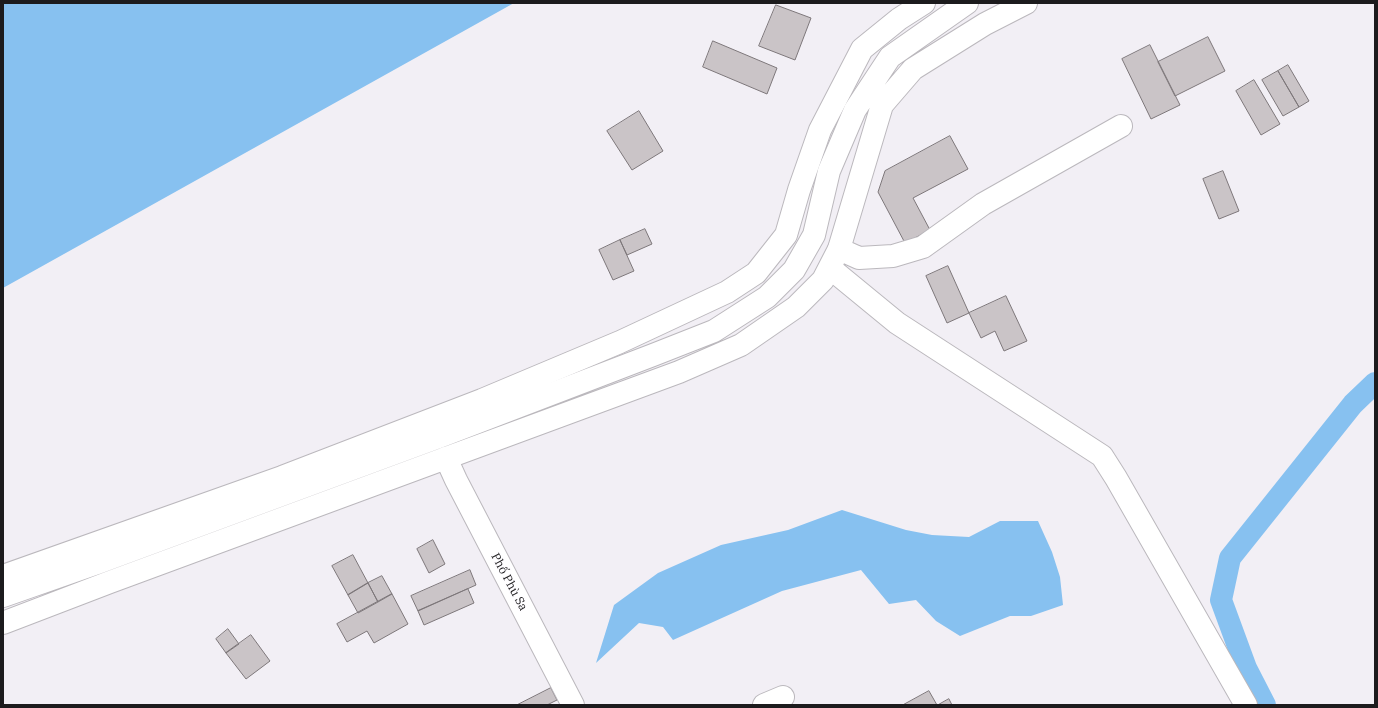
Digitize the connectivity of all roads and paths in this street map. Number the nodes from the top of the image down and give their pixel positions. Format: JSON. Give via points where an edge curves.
{"nodes":[{"id":1,"x":924,"y":3,"type":"edge"},
{"id":2,"x":967,"y":3,"type":"edge"},
{"id":3,"x":1026,"y":3,"type":"edge"},
{"id":4,"x":1121,"y":126,"type":"dead end"},
{"id":5,"x":835,"y":258,"type":"junction"},
{"id":6,"x":446,"y":458,"type":"junction"},
{"id":7,"x":3,"y":576,"type":"edge"},
{"id":8,"x":3,"y":596,"type":"edge"},
{"id":9,"x":3,"y":624,"type":"edge"},
{"id":10,"x":573,"y":705,"type":"edge"},
{"id":11,"x":1246,"y":705,"type":"edge"}],
"edges":[{"from":1,"to":7,"type":"main road","via":[[862,50],[820,130],[786,235],[756,273],[727,292],[620,342],[482,400],[282,477]]},
{"from":2,"to":8,"type":"main road","via":[[890,57],[855,110],[828,171],[814,235],[794,270],[768,297],[714,331],[431,440]]},
{"from":3,"to":5,"type":"main road","via":[[985,24],[913,70],[882,105]]},
{"from":4,"to":5,"type":"main road","via":[[983,204],[923,247],[893,256]]},
{"from":5,"to":6,"type":"main road","via":[[824,280],[796,307],[741,345],[679,372]]},
{"from":5,"to":11,"type":"main road","via":[[897,323],[1102,456]]},
{"from":6,"to":9,"type":"main road"},
{"from":6,"to":10,"type":"main road","name":"Phố Phù Sa"}]}
